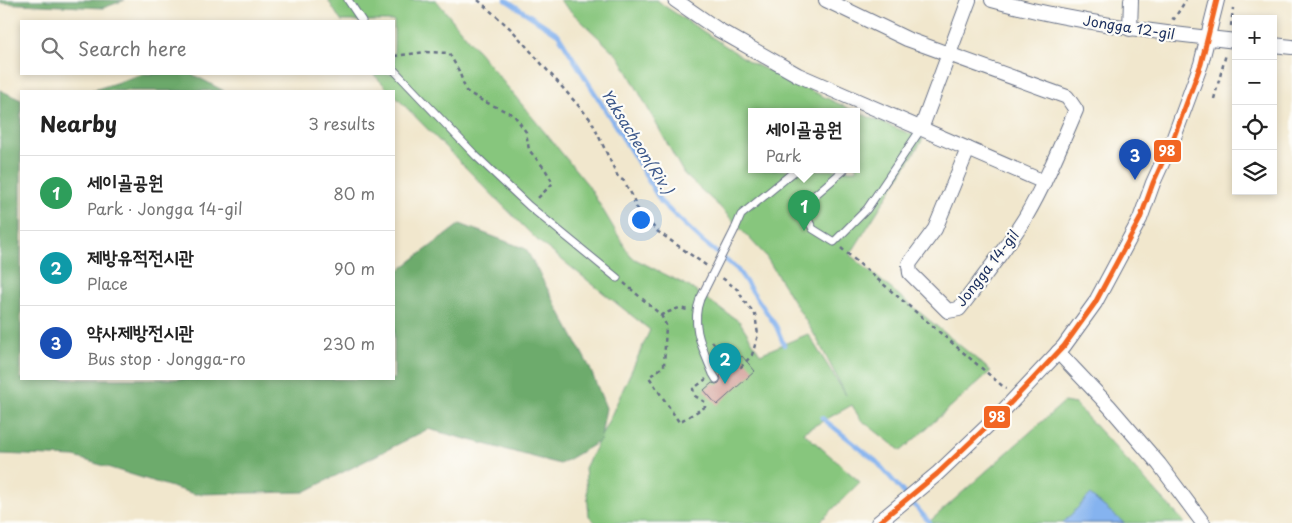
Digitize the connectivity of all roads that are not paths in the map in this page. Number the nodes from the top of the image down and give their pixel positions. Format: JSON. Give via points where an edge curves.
{"nodes":[{"id":1,"x":348,"y":0,"type":"edge"},
{"id":2,"x":675,"y":0,"type":"edge"},
{"id":3,"x":826,"y":0,"type":"edge"},
{"id":4,"x":970,"y":0,"type":"edge"},
{"id":5,"x":992,"y":0,"type":"edge"},
{"id":6,"x":1131,"y":0,"type":"edge"},
{"id":7,"x":1217,"y":0,"type":"edge"},
{"id":8,"x":361,"y":20,"type":"edge"},
{"id":9,"x":1130,"y":29,"type":"junction"},
{"id":10,"x":1207,"y":38,"type":"junction"},
{"id":11,"x":1232,"y":41,"type":"edge"},
{"id":12,"x":1277,"y":45,"type":"edge"},
{"id":13,"x":1292,"y":47,"type":"edge"},
{"id":14,"x":949,"y":55,"type":"junction"},
{"id":15,"x":395,"y":71,"type":"edge"},
{"id":16,"x":921,"y":129,"type":"junction"},
{"id":17,"x":968,"y":149,"type":"junction"},
{"id":18,"x":792,"y":173,"type":"edge"},
{"id":19,"x":841,"y":173,"type":"edge"},
{"id":20,"x":1044,"y":182,"type":"junction"},
{"id":21,"x":617,"y":278,"type":"road end"},
{"id":22,"x":1058,"y":352,"type":"junction"},
{"id":23,"x":715,"y":377,"type":"road end"},
{"id":24,"x":879,"y":522,"type":"edge"},
{"id":25,"x":1203,"y":523,"type":"edge"}],
"edges":[{"from":1,"to":8,"type":"lane"},
{"from":2,"to":16,"type":"street","via":[[717,30],[798,75]]},
{"from":3,"to":14,"type":"street","name":"Jongga 14-gil","via":[[899,36]]},
{"from":4,"to":14,"type":"street"},
{"from":5,"to":9,"type":"street","name":"Jongga 12-gil"},
{"from":6,"to":9,"type":"street"},
{"from":7,"to":10,"type":"street"},
{"from":9,"to":10,"type":"street","name":"Jongga 12-gil"},
{"from":10,"to":11,"type":"street","name":"Jongga 12-gil"},
{"from":10,"to":22,"type":"street","via":[[1201,64],[1174,137],[1140,219],[1095,303]]},
{"from":12,"to":13,"type":"street"},
{"from":14,"to":16,"type":"street"},
{"from":14,"to":20,"type":"street","name":"Jongga 14-gil","via":[[1068,98],[1076,110]]},
{"from":15,"to":21,"type":"lane","via":[[529,206]]},
{"from":16,"to":17,"type":"street"},
{"from":16,"to":19,"type":"lane","via":[[867,209],[834,242],[813,229],[801,207]]},
{"from":17,"to":20,"type":"street"},
{"from":17,"to":20,"type":"street","name":"Jongga 14-gil","via":[[935,229],[909,264],[910,273],[948,311],[959,309],[998,259]]},
{"from":18,"to":23,"type":"lane","bridge":true,"via":[[741,215],[695,312],[698,338]]},
{"from":22,"to":24,"type":"street","via":[[1017,397],[937,474]]},
{"from":22,"to":25,"type":"street","via":[[1152,456]]}]}
